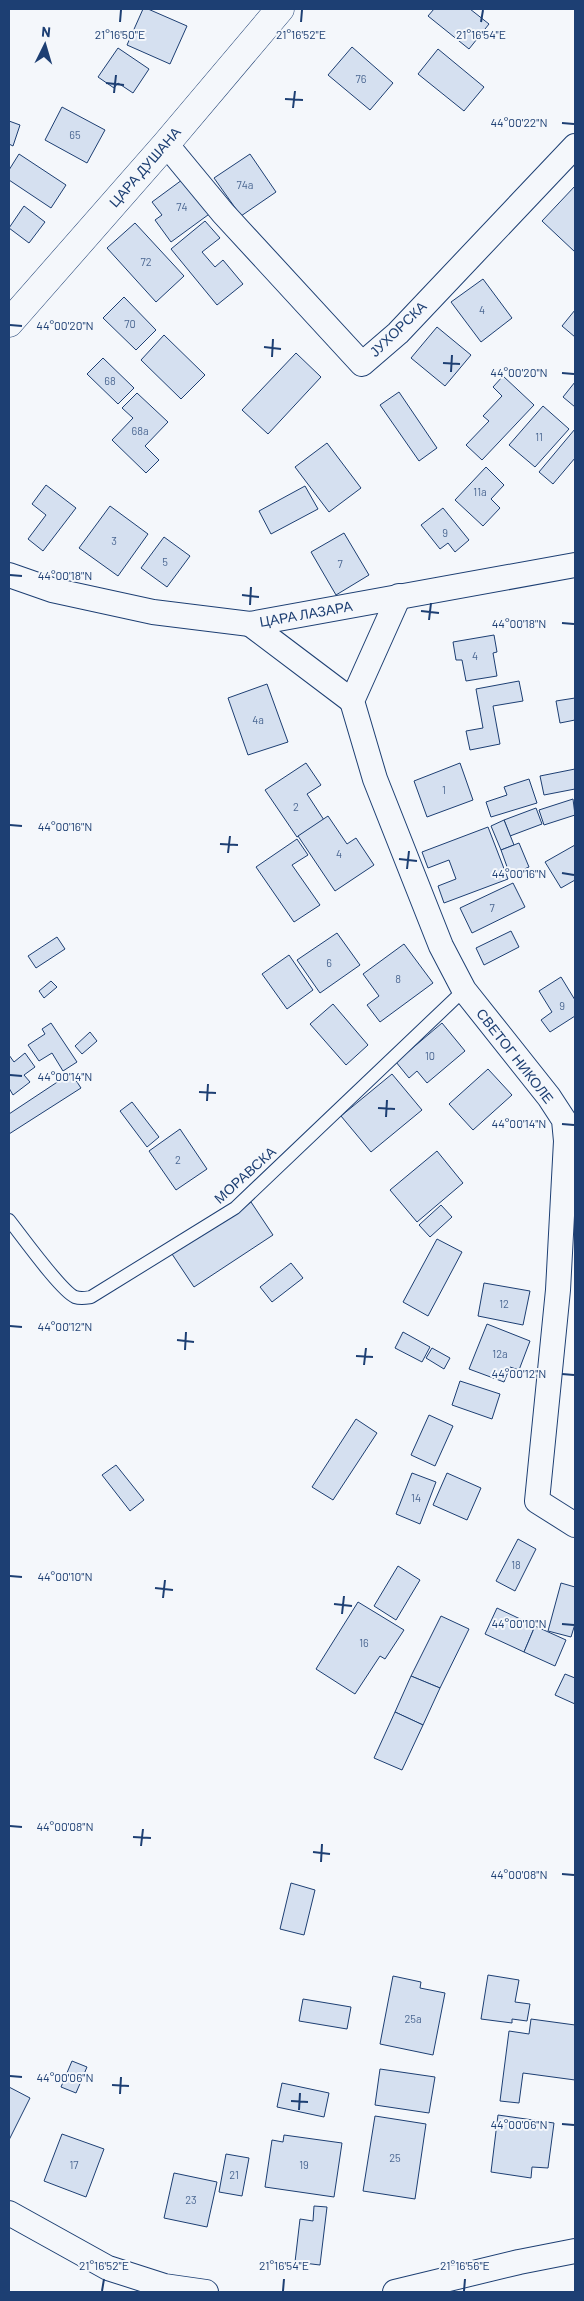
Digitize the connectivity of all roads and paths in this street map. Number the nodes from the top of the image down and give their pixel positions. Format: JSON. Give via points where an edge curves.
{"nodes":[{"id":1,"x":280,"y":9,"type":"edge"},
{"id":2,"x":166,"y":144,"type":"junction"},
{"id":3,"x":575,"y":146,"type":"edge"},
{"id":4,"x":9,"y":323,"type":"edge"},
{"id":5,"x":575,"y":565,"type":"edge"},
{"id":6,"x":9,"y":575,"type":"edge"},
{"id":7,"x":399,"y":596,"type":"junction"},
{"id":8,"x":250,"y":624,"type":"junction"},
{"id":9,"x":352,"y":701,"type":"junction"},
{"id":10,"x":464,"y":990,"type":"junction"},
{"id":11,"x":9,"y":1220,"type":"edge"},
{"id":12,"x":575,"y":1524,"type":"edge"},
{"id":13,"x":9,"y":2213,"type":"edge"},
{"id":14,"x":575,"y":2251,"type":"edge"},
{"id":15,"x":206,"y":2292,"type":"edge"},
{"id":16,"x":395,"y":2292,"type":"edge"}],
"edges":[{"from":1,"to":2,"type":"main road","name":"ЦАРА ДУШАНА"},
{"from":2,"to":3,"type":"street","name":"ЈУХОРСКА","via":[[224,213],[362,364],[398,333]]},
{"from":2,"to":4,"type":"main road","name":"ЦАРА ДУШАНА"},
{"from":5,"to":7,"type":"street","name":"ЦАРА ЛАЗАРА"},
{"from":6,"to":8,"type":"street","name":"ЦАРА ЛАЗАРА","via":[[52,590],[153,612]]},
{"from":7,"to":8,"type":"street","name":"ЦАРА ЛАЗАРА"},
{"from":7,"to":9,"type":"street"},
{"from":8,"to":9,"type":"street"},
{"from":9,"to":10,"type":"street","name":"СВЕТОГ НИКОЛЕ","via":[[375,778],[441,946]]},
{"from":10,"to":11,"type":"lane","name":"МОРАВСКА","via":[[235,1208],[91,1297],[73,1296]]},
{"from":10,"to":12,"type":"street","name":"СВЕТОГ НИКОЛЕ","via":[[564,1120],[566,1141],[558,1290],[537,1501]]},
{"from":13,"to":15,"type":"street","via":[[108,2268],[164,2286]]},
{"from":14,"to":16,"type":"street"}]}
